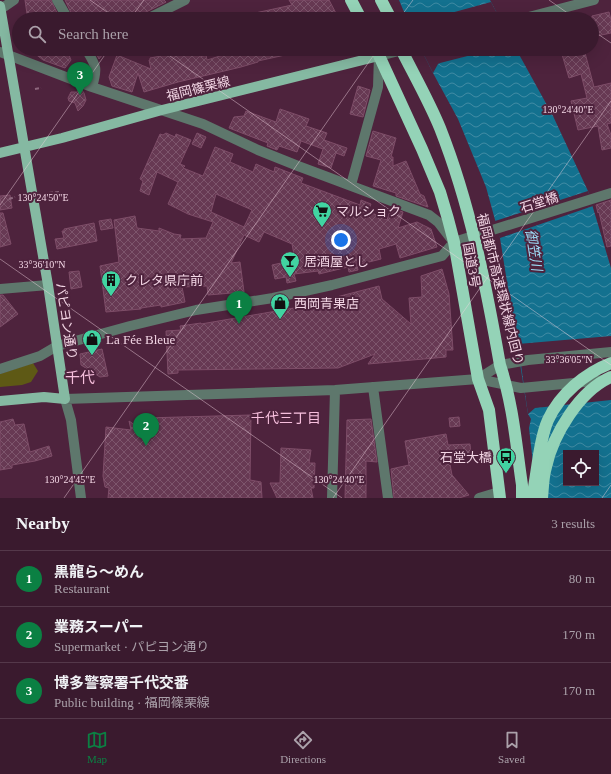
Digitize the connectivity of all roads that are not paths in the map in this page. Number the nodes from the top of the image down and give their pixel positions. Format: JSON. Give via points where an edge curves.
{"nodes":[{"id":1,"x":14,"y":0,"type":"edge"},
{"id":2,"x":57,"y":0,"type":"edge"},
{"id":3,"x":185,"y":0,"type":"edge"},
{"id":4,"x":351,"y":0,"type":"edge"},
{"id":5,"x":379,"y":0,"type":"edge"},
{"id":6,"x":594,"y":0,"type":"edge"},
{"id":7,"x":0,"y":7,"type":"edge"},
{"id":8,"x":64,"y":12,"type":"edge"},
{"id":9,"x":161,"y":12,"type":"edge"},
{"id":10,"x":357,"y":12,"type":"edge"},
{"id":11,"x":383,"y":12,"type":"edge"},
{"id":12,"x":386,"y":12,"type":"edge"},
{"id":13,"x":548,"y":12,"type":"edge"},
{"id":14,"x":5,"y":54,"type":"edge"},
{"id":15,"x":91,"y":56,"type":"edge"},
{"id":16,"x":367,"y":56,"type":"edge"},
{"id":17,"x":378,"y":56,"type":"edge"},
{"id":18,"x":379,"y":56,"type":"edge"},
{"id":19,"x":406,"y":56,"type":"edge"},
{"id":20,"x":406,"y":56,"type":"edge"},
{"id":21,"x":92,"y":87,"type":"junction"},
{"id":22,"x":162,"y":110,"type":"junction"},
{"id":23,"x":25,"y":147,"type":"junction"},
{"id":24,"x":0,"y":153,"type":"edge"},
{"id":25,"x":351,"y":185,"type":"junction"},
{"id":26,"x":611,"y":193,"type":"edge"},
{"id":27,"x":474,"y":235,"type":"junction"},
{"id":28,"x":454,"y":242,"type":"junction"},
{"id":29,"x":48,"y":284,"type":"junction"},
{"id":30,"x":0,"y":289,"type":"edge"},
{"id":31,"x":57,"y":346,"type":"junction"},
{"id":32,"x":611,"y":352,"type":"edge"},
{"id":33,"x":611,"y":363,"type":"edge"},
{"id":34,"x":500,"y":365,"type":"junction"},
{"id":35,"x":0,"y":369,"type":"edge"},
{"id":36,"x":478,"y":379,"type":"junction"},
{"id":37,"x":611,"y":379,"type":"edge"},
{"id":38,"x":507,"y":385,"type":"junction"},
{"id":39,"x":373,"y":387,"type":"junction"},
{"id":40,"x":335,"y":390,"type":"junction"},
{"id":41,"x":65,"y":399,"type":"junction"},
{"id":42,"x":0,"y":401,"type":"edge"},
{"id":43,"x":500,"y":495,"type":"edge"},
{"id":44,"x":81,"y":498,"type":"edge"},
{"id":45,"x":332,"y":498,"type":"edge"},
{"id":46,"x":388,"y":498,"type":"edge"},
{"id":47,"x":479,"y":498,"type":"edge"},
{"id":48,"x":522,"y":498,"type":"edge"},
{"id":49,"x":532,"y":498,"type":"edge"},
{"id":50,"x":542,"y":498,"type":"edge"}],
"edges":[{"from":1,"to":7,"type":"street"},
{"from":2,"to":8,"type":"street"},
{"from":3,"to":9,"type":"street"},
{"from":4,"to":10,"type":"highway"},
{"from":5,"to":11,"type":"highway"},
{"from":5,"to":12,"type":"highway"},
{"from":6,"to":13,"type":"street"},
{"from":7,"to":14,"type":"main road","name":"パピヨン通り"},
{"from":14,"to":21,"type":"street"},
{"from":14,"to":23,"type":"main road","name":"パピヨン通り"},
{"from":15,"to":21,"type":"street","via":[[96,64]]},
{"from":16,"to":22,"type":"main road","name":"福岡篠栗線"},
{"from":17,"to":25,"type":"street","via":[[378,87]]},
{"from":18,"to":28,"type":"highway","name":"国道3号","via":[[437,185]]},
{"from":19,"to":27,"type":"highway","name":"国道3号","via":[[440,128]]},
{"from":20,"to":48,"type":"highway","name":"福岡都市高速環状線内回り","via":[[425,93],[477,241],[509,377],[523,483]]},
{"from":21,"to":22,"type":"street"},
{"from":22,"to":23,"type":"main road","name":"福岡篠栗線"},
{"from":22,"to":25,"type":"street","via":[[203,124],[258,150]]},
{"from":23,"to":24,"type":"main road","name":"福岡篠栗線"},
{"from":23,"to":29,"type":"main road","name":"パピヨン通り"},
{"from":25,"to":28,"type":"street","via":[[429,215]]},
{"from":26,"to":27,"type":"street","name":"石堂橋"},
{"from":27,"to":28,"type":"street","name":"石堂橋"},
{"from":27,"to":34,"type":"highway","name":"国道3号"},
{"from":28,"to":31,"type":"street","via":[[442,256],[347,281],[273,298],[196,310]]},
{"from":28,"to":36,"type":"highway","name":"国道3号"},
{"from":29,"to":30,"type":"street"},
{"from":29,"to":31,"type":"main road","name":"パピヨン通り"},
{"from":31,"to":35,"type":"street","via":[[40,356]]},
{"from":31,"to":41,"type":"main road","name":"パピヨン通り"},
{"from":32,"to":34,"type":"street"},
{"from":33,"to":49,"type":"highway","via":[[574,385],[560,400],[548,420]]},
{"from":34,"to":36,"type":"street"},
{"from":34,"to":38,"type":"highway","name":"国道3号"},
{"from":36,"to":38,"type":"street"},
{"from":36,"to":39,"type":"street"},
{"from":36,"to":43,"type":"highway","name":"国道3号","via":[[489,410]]},
{"from":37,"to":38,"type":"street","via":[[521,388]]},
{"from":37,"to":50,"type":"highway","via":[[587,394],[562,426],[545,468]]},
{"from":38,"to":48,"type":"highway","name":"国道3号"},
{"from":39,"to":40,"type":"street"},
{"from":39,"to":46,"type":"street"},
{"from":40,"to":41,"type":"street"},
{"from":40,"to":45,"type":"street"},
{"from":41,"to":42,"type":"main road","via":[[44,397]]},
{"from":41,"to":44,"type":"street","name":"パピヨン通り"},
{"from":43,"to":47,"type":"street"}]}
